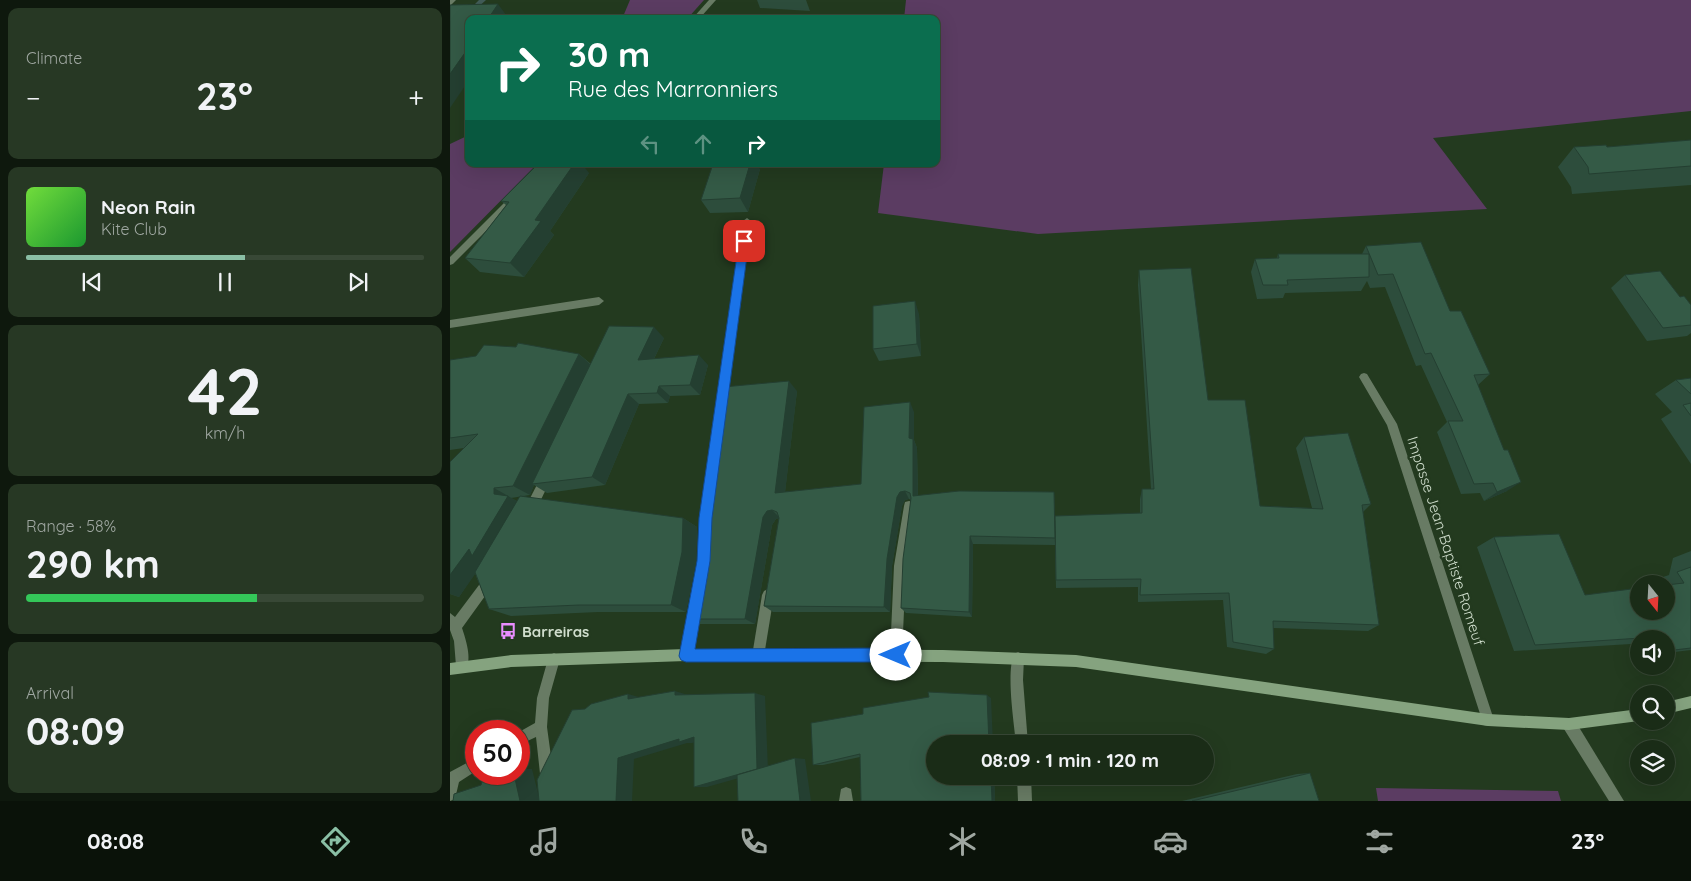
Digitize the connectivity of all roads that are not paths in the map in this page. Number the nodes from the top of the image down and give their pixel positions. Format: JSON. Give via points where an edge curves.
{"nodes":[{"id":1,"x":453,"y":0,"type":"edge"},
{"id":2,"x":713,"y":0,"type":"edge"},
{"id":3,"x":450,"y":4,"type":"edge"},
{"id":4,"x":699,"y":15,"type":"edge"},
{"id":5,"x":514,"y":199,"type":"edge"},
{"id":6,"x":747,"y":221,"type":"dead end"},
{"id":7,"x":450,"y":262,"type":"edge"},
{"id":8,"x":599,"y":301,"type":"dead end"},
{"id":9,"x":450,"y":324,"type":"edge"},
{"id":10,"x":1364,"y":377,"type":"dead end"},
{"id":11,"x":720,"y":409,"type":"edge"},
{"id":12,"x":550,"y":469,"type":"edge"},
{"id":13,"x":909,"y":506,"type":"edge"},
{"id":14,"x":523,"y":522,"type":"edge"},
{"id":15,"x":493,"y":573,"type":"edge"},
{"id":16,"x":771,"y":581,"type":"edge"},
{"id":17,"x":697,"y":599,"type":"edge"},
{"id":18,"x":453,"y":623,"type":"edge"},
{"id":19,"x":896,"y":655,"type":"junction"},
{"id":20,"x":686,"y":656,"type":"junction"},
{"id":21,"x":758,"y":656,"type":"junction"},
{"id":22,"x":1018,"y":658,"type":"junction"},
{"id":23,"x":554,"y":659,"type":"junction"},
{"id":24,"x":456,"y":668,"type":"edge"},
{"id":25,"x":1691,"y":702,"type":"edge"},
{"id":26,"x":1675,"y":706,"type":"edge"},
{"id":27,"x":1630,"y":716,"type":"edge"},
{"id":28,"x":1488,"y":720,"type":"junction"},
{"id":29,"x":1569,"y":724,"type":"junction"},
{"id":30,"x":541,"y":727,"type":"junction"},
{"id":31,"x":530,"y":733,"type":"edge"},
{"id":32,"x":1021,"y":735,"type":"edge"},
{"id":33,"x":465,"y":771,"type":"edge"},
{"id":34,"x":451,"y":780,"type":"edge"},
{"id":35,"x":1024,"y":785,"type":"edge"},
{"id":36,"x":450,"y":794,"type":"edge"},
{"id":37,"x":550,"y":801,"type":"edge"},
{"id":38,"x":1025,"y":801,"type":"edge"},
{"id":39,"x":1617,"y":801,"type":"edge"}],
"edges":[{"from":1,"to":3,"type":"street"},
{"from":2,"to":4,"type":"street"},
{"from":5,"to":7,"type":"street"},
{"from":6,"to":11,"type":"street"},
{"from":8,"to":9,"type":"street"},
{"from":10,"to":28,"type":"street","name":"Impasse Jean-Baptiste Romeuf","via":[[1392,424]]},
{"from":12,"to":14,"type":"street"},
{"from":13,"to":19,"type":"street","via":[[900,566]]},
{"from":15,"to":18,"type":"street"},
{"from":16,"to":21,"type":"street"},
{"from":17,"to":20,"type":"street"},
{"from":18,"to":24,"type":"street","via":[[462,645]]},
{"from":19,"to":21,"type":"main road"},
{"from":19,"to":22,"type":"main road"},
{"from":20,"to":21,"type":"main road"},
{"from":20,"to":23,"type":"main road"},
{"from":22,"to":28,"type":"main road","via":[[1076,661]]},
{"from":22,"to":32,"type":"street"},
{"from":23,"to":24,"type":"main road"},
{"from":23,"to":30,"type":"street","via":[[543,698]]},
{"from":25,"to":26,"type":"main road"},
{"from":27,"to":29,"type":"main road"},
{"from":28,"to":29,"type":"main road"},
{"from":29,"to":39,"type":"street"},
{"from":30,"to":31,"type":"street"},
{"from":30,"to":37,"type":"street"},
{"from":33,"to":34,"type":"street"},
{"from":34,"to":36,"type":"street"},
{"from":35,"to":38,"type":"street"}]}
